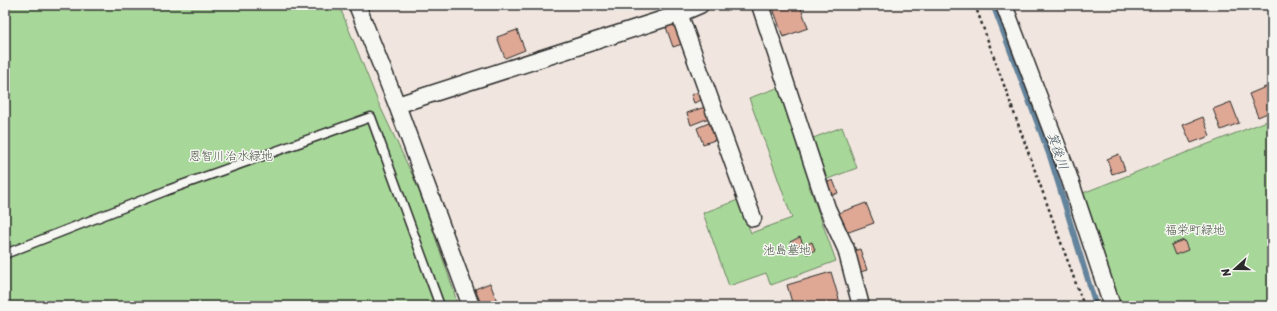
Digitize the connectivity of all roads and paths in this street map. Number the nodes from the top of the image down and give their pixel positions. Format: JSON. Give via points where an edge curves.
{"nodes":[{"id":1,"x":357,"y":5,"type":"edge"},
{"id":2,"x":700,"y":5,"type":"edge"},
{"id":3,"x":760,"y":5,"type":"edge"},
{"id":4,"x":975,"y":5,"type":"edge"},
{"id":5,"x":1004,"y":5,"type":"edge"},
{"id":6,"x":678,"y":9,"type":"edge"},
{"id":7,"x":397,"y":105,"type":"junction"},
{"id":8,"x":753,"y":218,"type":"dead end"},
{"id":9,"x":5,"y":254,"type":"edge"},
{"id":10,"x":440,"y":306,"type":"edge"},
{"id":11,"x":471,"y":306,"type":"edge"},
{"id":12,"x":861,"y":306,"type":"edge"},
{"id":13,"x":1084,"y":306,"type":"edge"},
{"id":14,"x":1112,"y":306,"type":"edge"}],
"edges":[{"from":1,"to":7,"type":"street"},
{"from":2,"to":6,"type":"street"},
{"from":3,"to":12,"type":"street","via":[[827,208],[846,249]]},
{"from":4,"to":13,"type":"path"},
{"from":5,"to":14,"type":"street","via":[[1068,174]]},
{"from":6,"to":7,"type":"street"},
{"from":6,"to":8,"type":"street"},
{"from":7,"to":11,"type":"street"},
{"from":9,"to":10,"type":"lane","via":[[168,190],[371,117]]}]}
